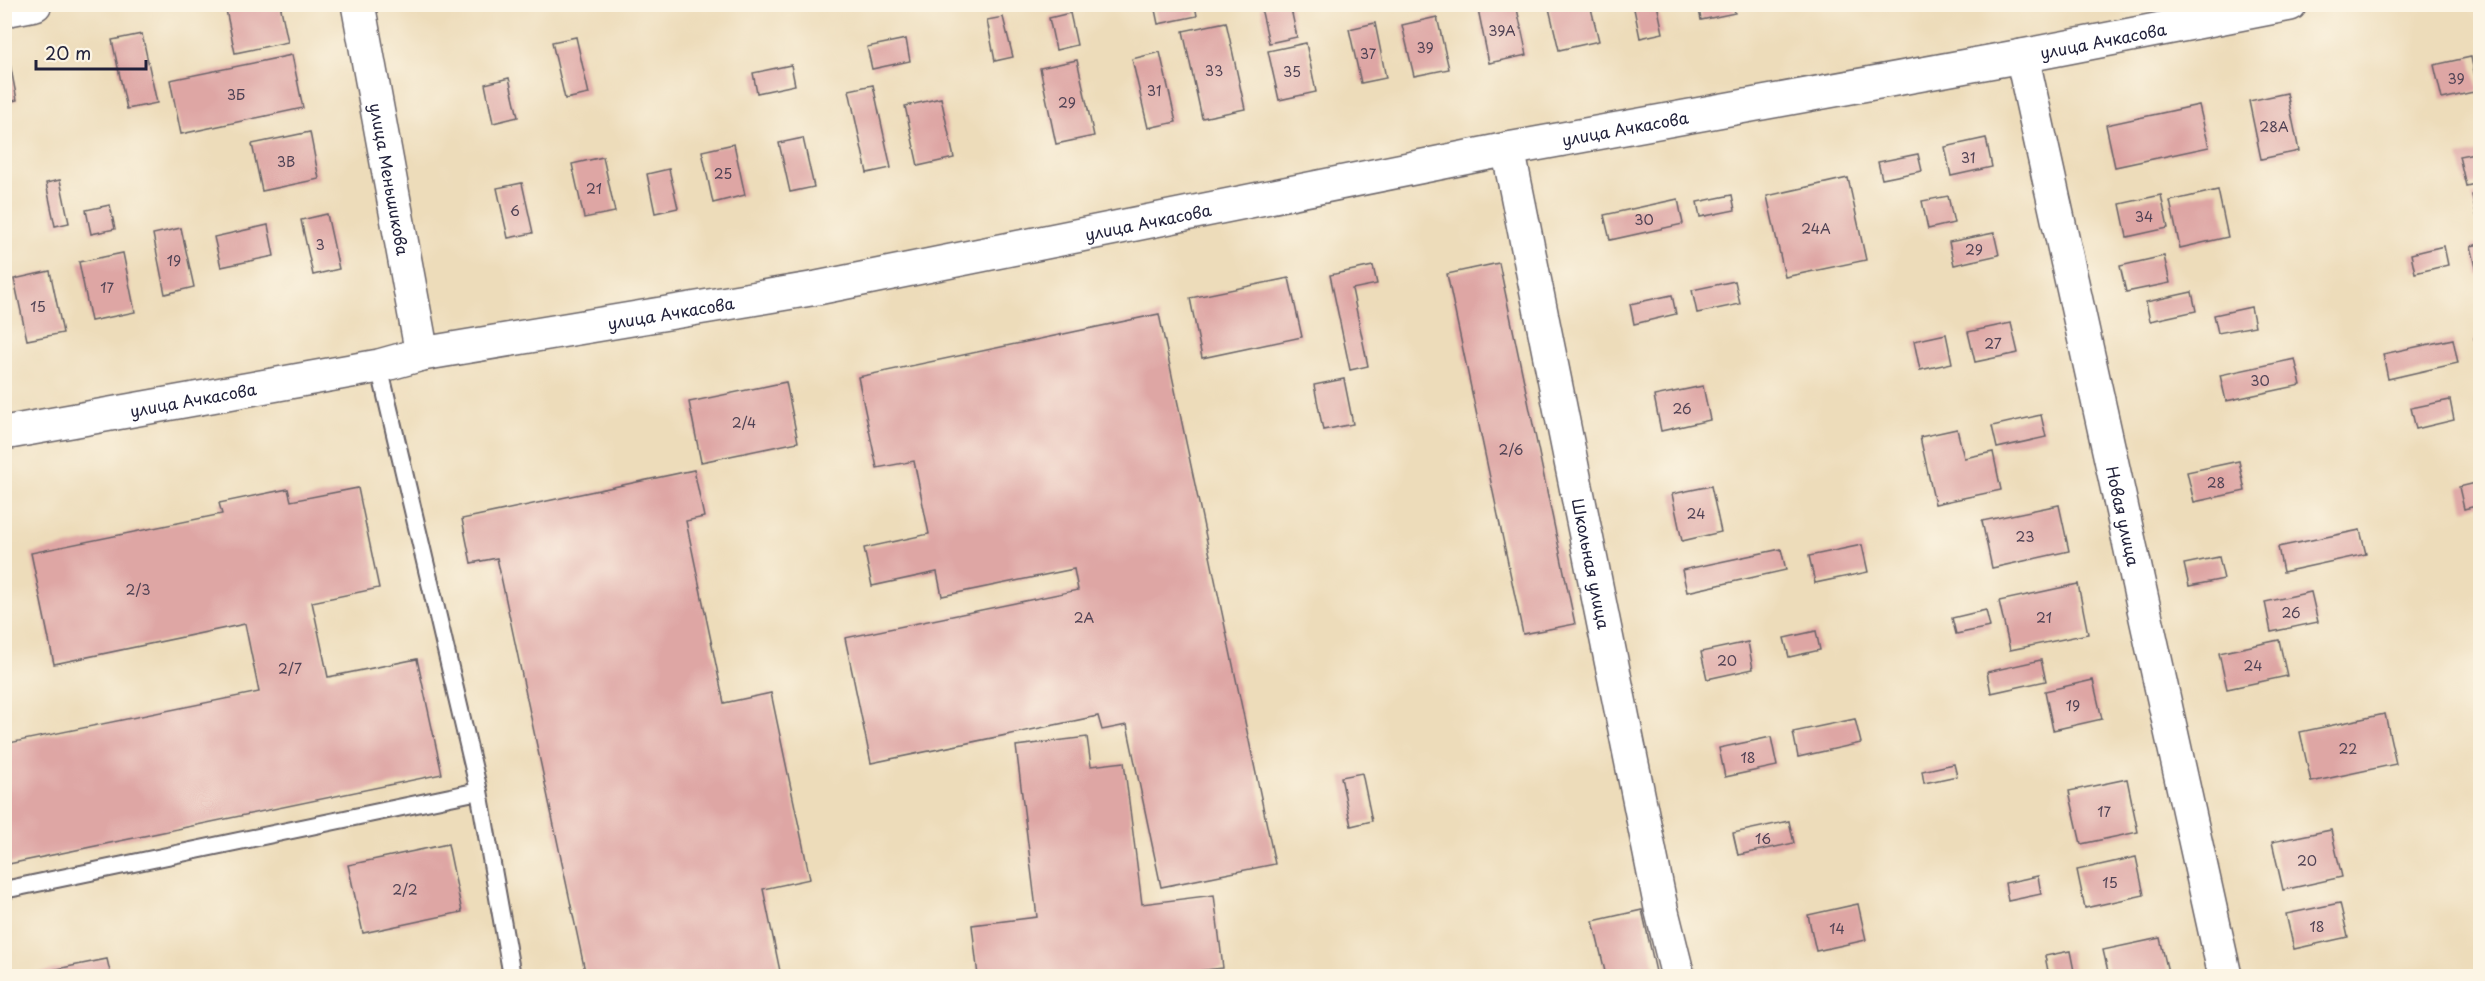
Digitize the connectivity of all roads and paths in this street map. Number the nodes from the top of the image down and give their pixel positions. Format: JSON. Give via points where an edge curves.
{"nodes":[{"id":1,"x":35,"y":4,"type":"edge"},
{"id":2,"x":357,"y":4,"type":"edge"},
{"id":3,"x":2290,"y":4,"type":"edge"},
{"id":4,"x":4,"y":10,"type":"edge"},
{"id":5,"x":2022,"y":57,"type":"junction"},
{"id":6,"x":1508,"y":149,"type":"junction"},
{"id":7,"x":422,"y":354,"type":"junction"},
{"id":8,"x":379,"y":366,"type":"junction"},
{"id":9,"x":4,"y":433,"type":"edge"},
{"id":10,"x":479,"y":791,"type":"junction"},
{"id":11,"x":4,"y":890,"type":"edge"},
{"id":12,"x":512,"y":976,"type":"edge"},
{"id":13,"x":1678,"y":976,"type":"edge"},
{"id":14,"x":2225,"y":976,"type":"edge"}],
"edges":[{"from":1,"to":4,"type":"street"},
{"from":2,"to":7,"type":"street","name":"улица Меньшикова"},
{"from":3,"to":5,"type":"street","name":"улица Ачкасова"},
{"from":5,"to":6,"type":"street","name":"улица Ачкасова"},
{"from":5,"to":14,"type":"street","name":"Новая улица"},
{"from":6,"to":7,"type":"street","name":"улица Ачкасова","via":[[817,288]]},
{"from":6,"to":13,"type":"street","name":"Школьная улица","via":[[1661,909]]},
{"from":7,"to":8,"type":"street","name":"улица Ачкасова"},
{"from":8,"to":9,"type":"street","name":"улица Ачкасова"},
{"from":8,"to":10,"type":"lane"},
{"from":10,"to":11,"type":"lane"},
{"from":10,"to":12,"type":"lane"}]}
